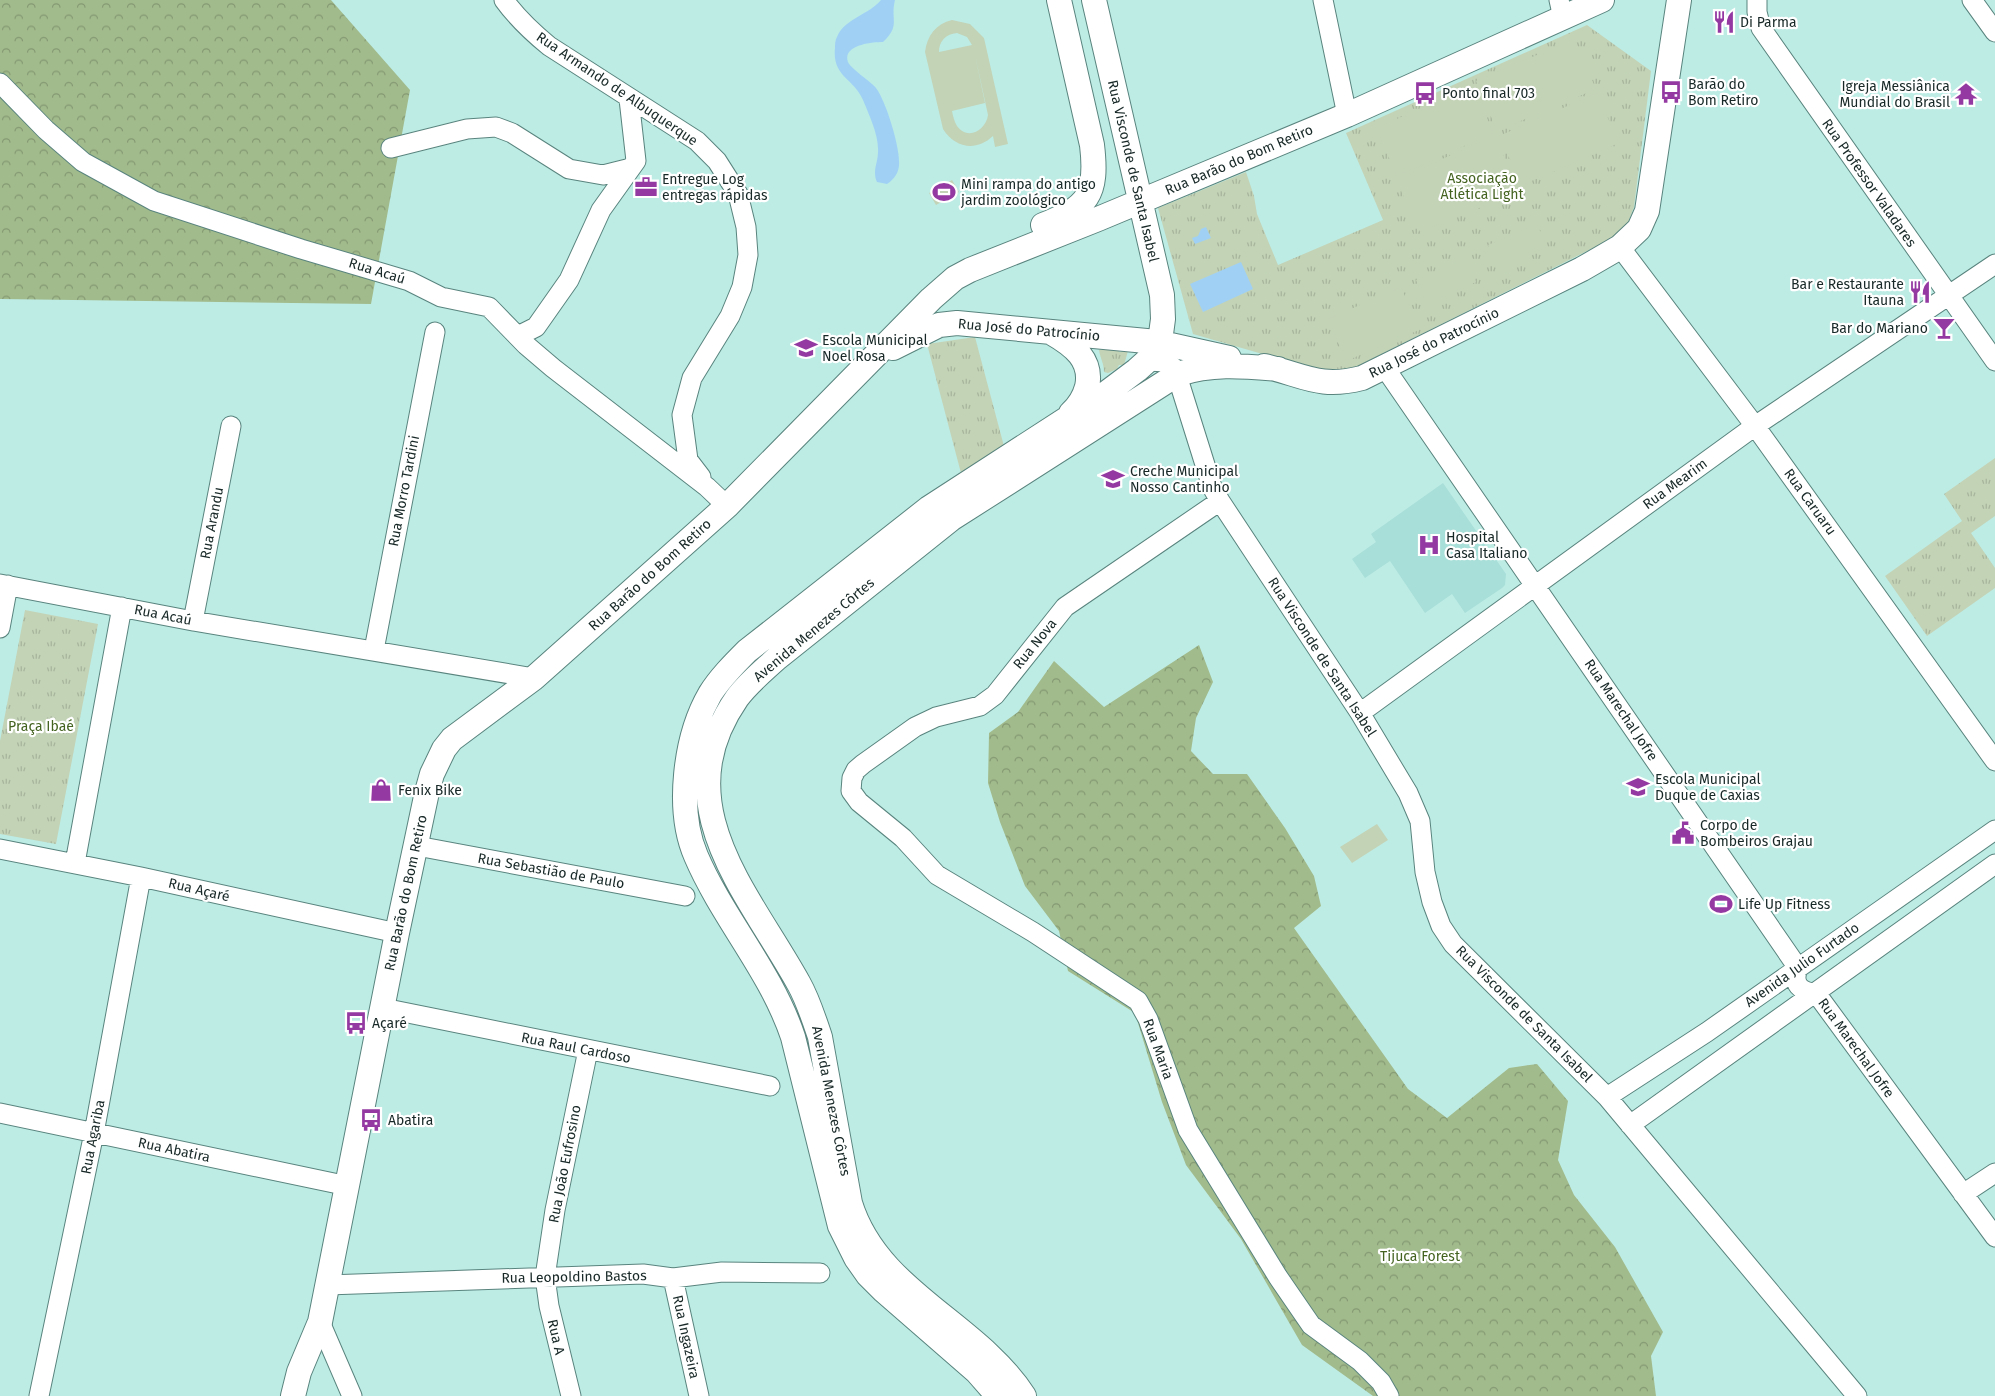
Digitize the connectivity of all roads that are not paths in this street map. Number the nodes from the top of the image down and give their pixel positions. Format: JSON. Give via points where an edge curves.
{"nodes":[{"id":1,"x":504,"y":0,"type":"edge"},
{"id":2,"x":1059,"y":0,"type":"edge"},
{"id":3,"x":1094,"y":0,"type":"edge"},
{"id":4,"x":1323,"y":0,"type":"edge"},
{"id":5,"x":1602,"y":0,"type":"edge"},
{"id":6,"x":1678,"y":0,"type":"edge"},
{"id":7,"x":1757,"y":0,"type":"edge"},
{"id":8,"x":1972,"y":0,"type":"edge"},
{"id":9,"x":1561,"y":9,"type":"edge"},
{"id":10,"x":1995,"y":32,"type":"edge"},
{"id":11,"x":0,"y":83,"type":"edge"},
{"id":12,"x":629,"y":99,"type":"junction"},
{"id":13,"x":1347,"y":115,"type":"junction"},
{"id":14,"x":391,"y":148,"type":"dead end"},
{"id":15,"x":631,"y":168,"type":"junction"},
{"id":16,"x":1140,"y":201,"type":"junction"},
{"id":17,"x":1620,"y":247,"type":"junction"},
{"id":18,"x":1995,"y":264,"type":"edge"},
{"id":19,"x":1949,"y":296,"type":"junction"},
{"id":20,"x":1046,"y":330,"type":"junction"},
{"id":21,"x":435,"y":332,"type":"dead end"},
{"id":22,"x":518,"y":336,"type":"junction"},
{"id":23,"x":1152,"y":351,"type":"junction"},
{"id":24,"x":1995,"y":361,"type":"edge"},
{"id":25,"x":870,"y":362,"type":"junction"},
{"id":26,"x":1385,"y":368,"type":"junction"},
{"id":27,"x":1278,"y":369,"type":"junction"},
{"id":28,"x":1178,"y":374,"type":"junction"},
{"id":29,"x":1061,"y":422,"type":"junction"},
{"id":30,"x":231,"y":426,"type":"dead end"},
{"id":31,"x":1755,"y":426,"type":"junction"},
{"id":32,"x":1220,"y":501,"type":"junction"},
{"id":33,"x":727,"y":506,"type":"junction"},
{"id":34,"x":4,"y":584,"type":"edge"},
{"id":35,"x":1536,"y":585,"type":"junction"},
{"id":36,"x":122,"y":607,"type":"junction"},
{"id":37,"x":193,"y":621,"type":"junction"},
{"id":38,"x":0,"y":628,"type":"edge"},
{"id":39,"x":374,"y":650,"type":"junction"},
{"id":40,"x":534,"y":678,"type":"junction"},
{"id":41,"x":1360,"y":713,"type":"junction"},
{"id":42,"x":1995,"y":761,"type":"edge"},
{"id":43,"x":852,"y":778,"type":"joint"},
{"id":44,"x":1995,"y":830,"type":"edge"},
{"id":45,"x":417,"y":846,"type":"junction"},
{"id":46,"x":0,"y":849,"type":"edge"},
{"id":47,"x":75,"y":863,"type":"junction"},
{"id":48,"x":1995,"y":864,"type":"edge"},
{"id":49,"x":141,"y":877,"type":"junction"},
{"id":50,"x":685,"y":896,"type":"dead end"},
{"id":51,"x":397,"y":933,"type":"junction"},
{"id":52,"x":1801,"y":966,"type":"junction"},
{"id":53,"x":1820,"y":990,"type":"junction"},
{"id":54,"x":383,"y":1008,"type":"junction"},
{"id":55,"x":588,"y":1050,"type":"junction"},
{"id":56,"x":770,"y":1086,"type":"dead end"},
{"id":57,"x":1608,"y":1097,"type":"junction"},
{"id":58,"x":0,"y":1113,"type":"edge"},
{"id":59,"x":1630,"y":1125,"type":"junction"},
{"id":60,"x":94,"y":1133,"type":"junction"},
{"id":61,"x":1995,"y":1173,"type":"edge"},
{"id":62,"x":348,"y":1186,"type":"junction"},
{"id":63,"x":1963,"y":1194,"type":"junction"},
{"id":64,"x":1995,"y":1237,"type":"edge"},
{"id":65,"x":820,"y":1273,"type":"dead end"},
{"id":66,"x":545,"y":1278,"type":"junction"},
{"id":67,"x":673,"y":1278,"type":"junction"},
{"id":68,"x":327,"y":1285,"type":"junction"},
{"id":69,"x":320,"y":1322,"type":"junction"},
{"id":70,"x":39,"y":1396,"type":"edge"},
{"id":71,"x":293,"y":1396,"type":"edge"},
{"id":72,"x":352,"y":1396,"type":"edge"},
{"id":73,"x":571,"y":1396,"type":"edge"},
{"id":74,"x":699,"y":1396,"type":"edge"},
{"id":75,"x":998,"y":1396,"type":"edge"},
{"id":76,"x":1024,"y":1396,"type":"edge"},
{"id":77,"x":1389,"y":1396,"type":"edge"},
{"id":78,"x":1857,"y":1396,"type":"edge"}],
"edges":[{"from":1,"to":12,"type":"street","name":"Rua Armando de Albuquerque","via":[[529,30],[549,46]]},
{"from":2,"to":25,"type":"main road","name":"Rua Barão do Bom Retiro","via":[[1092,145],[1095,167],[1090,194],[1078,208],[1062,217],[970,253],[939,271]]},
{"from":3,"to":16,"type":"main road","name":"Rua Visconde de Santa Isabel"},
{"from":4,"to":13,"type":"street"},
{"from":5,"to":9,"type":"main road","name":"Rua Barão do Bom Retiro"},
{"from":6,"to":17,"type":"main road","name":"Rua José do Patrocínio","via":[[1647,211],[1639,229]]},
{"from":7,"to":19,"type":"street","name":"Rua Professor Valadares","via":[[1760,28]]},
{"from":8,"to":10,"type":"street"},
{"from":9,"to":13,"type":"main road","name":"Rua Barão do Bom Retiro"},
{"from":11,"to":22,"type":"street","name":"Rua Acaú","via":[[83,162],[154,201],[409,281],[441,297],[489,307]]},
{"from":12,"to":15,"type":"street","via":[[636,161]]},
{"from":12,"to":33,"type":"street","name":"Rua Armando de Albuquerque","via":[[697,141],[717,162],[738,194],[746,227],[748,255],[742,286],[730,316],[692,378],[682,415],[688,460]]},
{"from":13,"to":16,"type":"main road","name":"Rua Barão do Bom Retiro"},
{"from":14,"to":15,"type":"street","via":[[467,129],[496,127],[512,133],[568,169],[602,175]]},
{"from":15,"to":22,"type":"street","via":[[601,210],[569,280],[536,327]]},
{"from":16,"to":23,"type":"main road","name":"Rua Visconde de Santa Isabel","via":[[1162,295],[1163,320]]},
{"from":16,"to":25,"type":"main road","name":"Rua Barão do Bom Retiro","via":[[955,278]]},
{"from":17,"to":26,"type":"main road","name":"Rua José do Patrocínio"},
{"from":17,"to":31,"type":"street","name":"Rua Caruaru"},
{"from":18,"to":19,"type":"street","name":"Rua Mearim"},
{"from":19,"to":24,"type":"street","name":"Rua Professor Valadares"},
{"from":19,"to":31,"type":"street","name":"Rua Mearim"},
{"from":20,"to":23,"type":"main road","name":"Rua José do Patrocínio"},
{"from":20,"to":25,"type":"main road","name":"Rua José do Patrocínio","via":[[957,323],[939,325]]},
{"from":20,"to":29,"type":"main road","via":[[1075,349],[1087,367],[1085,394],[1076,410]]},
{"from":21,"to":39,"type":"street","name":"Rua Morro Tardini"},
{"from":22,"to":33,"type":"street","name":"Rua Acaú","via":[[553,368]]},
{"from":23,"to":27,"type":"main road","name":"Rua José do Patrocínio"},
{"from":23,"to":28,"type":"street"},
{"from":23,"to":29,"type":"main road","name":"Avenida Menezes Côrtes","via":[[1105,394]]},
{"from":25,"to":33,"type":"main road","name":"Rua Barão do Bom Retiro"},
{"from":26,"to":27,"type":"main road","name":"Rua José do Patrocínio","via":[[1362,378],[1329,383],[1308,380]]},
{"from":26,"to":35,"type":"street","name":"Rua Marechal Jofre"},
{"from":27,"to":28,"type":"main road","name":"Avenida Menezes Côrtes","via":[[1229,365],[1195,368]]},
{"from":28,"to":32,"type":"street","name":"Rua Visconde de Santa Isabel","via":[[1212,487]]},
{"from":28,"to":76,"type":"main road","name":"Avenida Menezes Côrtes","via":[[951,519],[777,658],[737,698],[714,744],[710,764],[708,791],[717,839],[742,891],[800,985],[820,1036],[856,1223],[880,1260],[991,1358]]},
{"from":29,"to":75,"type":"main road","name":"Avenida Menezes Côrtes","via":[[929,508],[747,650],[710,695],[691,743],[685,776],[686,808],[695,855],[786,1015],[846,1241],[868,1275],[977,1372]]},
{"from":30,"to":37,"type":"street","name":"Rua Arandu"},
{"from":31,"to":35,"type":"street","name":"Rua Mearim"},
{"from":31,"to":42,"type":"street","name":"Rua Caruaru"},
{"from":32,"to":41,"type":"street","name":"Rua Visconde de Santa Isabel"},
{"from":32,"to":43,"type":"street","name":"Rua Nova","via":[[1065,607],[995,695],[980,706],[936,717],[915,727],[862,764]]},
{"from":33,"to":40,"type":"main road","name":"Rua Barão do Bom Retiro"},
{"from":34,"to":36,"type":"street","name":"Rua Acaú"},
{"from":34,"to":38,"type":"street"},
{"from":35,"to":41,"type":"street","name":"Rua Mearim"},
{"from":35,"to":52,"type":"street","name":"Rua Marechal Jofre"},
{"from":36,"to":37,"type":"street","name":"Rua Acaú"},
{"from":36,"to":47,"type":"street"},
{"from":37,"to":39,"type":"street","name":"Rua Acaú"},
{"from":39,"to":40,"type":"street","name":"Rua Acaú"},
{"from":40,"to":45,"type":"main road","name":"Rua Barão do Bom Retiro","via":[[452,739],[444,749],[432,774]]},
{"from":41,"to":57,"type":"street","name":"Rua Visconde de Santa Isabel","via":[[1408,793],[1420,821],[1425,872],[1441,926],[1476,968]]},
{"from":43,"to":77,"type":"street","name":"Rua Maria","via":[[851,791],[859,802],[903,838],[936,875],[1033,932],[1138,1001],[1148,1019],[1188,1130],[1278,1277],[1311,1325],[1360,1361]]},
{"from":44,"to":52,"type":"street","name":"Avenida Julio Furtado"},
{"from":45,"to":50,"type":"street","name":"Rua Sebastião de Paulo"},
{"from":45,"to":51,"type":"main road","name":"Rua Barão do Bom Retiro"},
{"from":46,"to":47,"type":"street","name":"Rua Açaré"},
{"from":47,"to":49,"type":"street","name":"Rua Açaré"},
{"from":48,"to":53,"type":"street"},
{"from":49,"to":51,"type":"street","name":"Rua Açaré"},
{"from":49,"to":60,"type":"street","name":"Rua Agariba"},
{"from":51,"to":54,"type":"main road","name":"Rua Barão do Bom Retiro"},
{"from":52,"to":53,"type":"street","name":"Rua Marechal Jofre","via":[[1795,975],[1800,989],[1806,992]]},
{"from":52,"to":57,"type":"street","name":"Avenida Julio Furtado"},
{"from":53,"to":59,"type":"street"},
{"from":53,"to":63,"type":"street","name":"Rua Marechal Jofre"},
{"from":54,"to":55,"type":"street","name":"Rua Raul Cardoso"},
{"from":54,"to":62,"type":"main road","name":"Rua Barão do Bom Retiro"},
{"from":55,"to":56,"type":"street","name":"Rua Raul Cardoso"},
{"from":55,"to":66,"type":"street","name":"Rua João Eufrosino","via":[[555,1210]]},
{"from":57,"to":59,"type":"street","name":"Rua Visconde de Santa Isabel"},
{"from":58,"to":60,"type":"street","name":"Rua Abatira"},
{"from":59,"to":78,"type":"street","name":"Rua Visconde de Santa Isabel"},
{"from":60,"to":62,"type":"street","name":"Rua Abatira"},
{"from":60,"to":70,"type":"street","name":"Rua Agariba"},
{"from":61,"to":63,"type":"street"},
{"from":62,"to":68,"type":"main road","name":"Rua Barão do Bom Retiro"},
{"from":63,"to":64,"type":"street","name":"Rua Marechal Jofre"},
{"from":65,"to":67,"type":"street","name":"Rua Leopoldino Bastos","via":[[722,1272]]},
{"from":66,"to":67,"type":"street","name":"Rua Leopoldino Bastos","via":[[644,1274]]},
{"from":66,"to":68,"type":"street","name":"Rua Leopoldino Bastos"},
{"from":66,"to":73,"type":"street","name":"Rua A"},
{"from":67,"to":74,"type":"street","name":"Rua Ingazeira"},
{"from":68,"to":69,"type":"main road","name":"Rua Barão do Bom Retiro"},
{"from":69,"to":71,"type":"main road","name":"Rua Barão do Bom Retiro","via":[[299,1372]]},
{"from":69,"to":72,"type":"street"}]}
